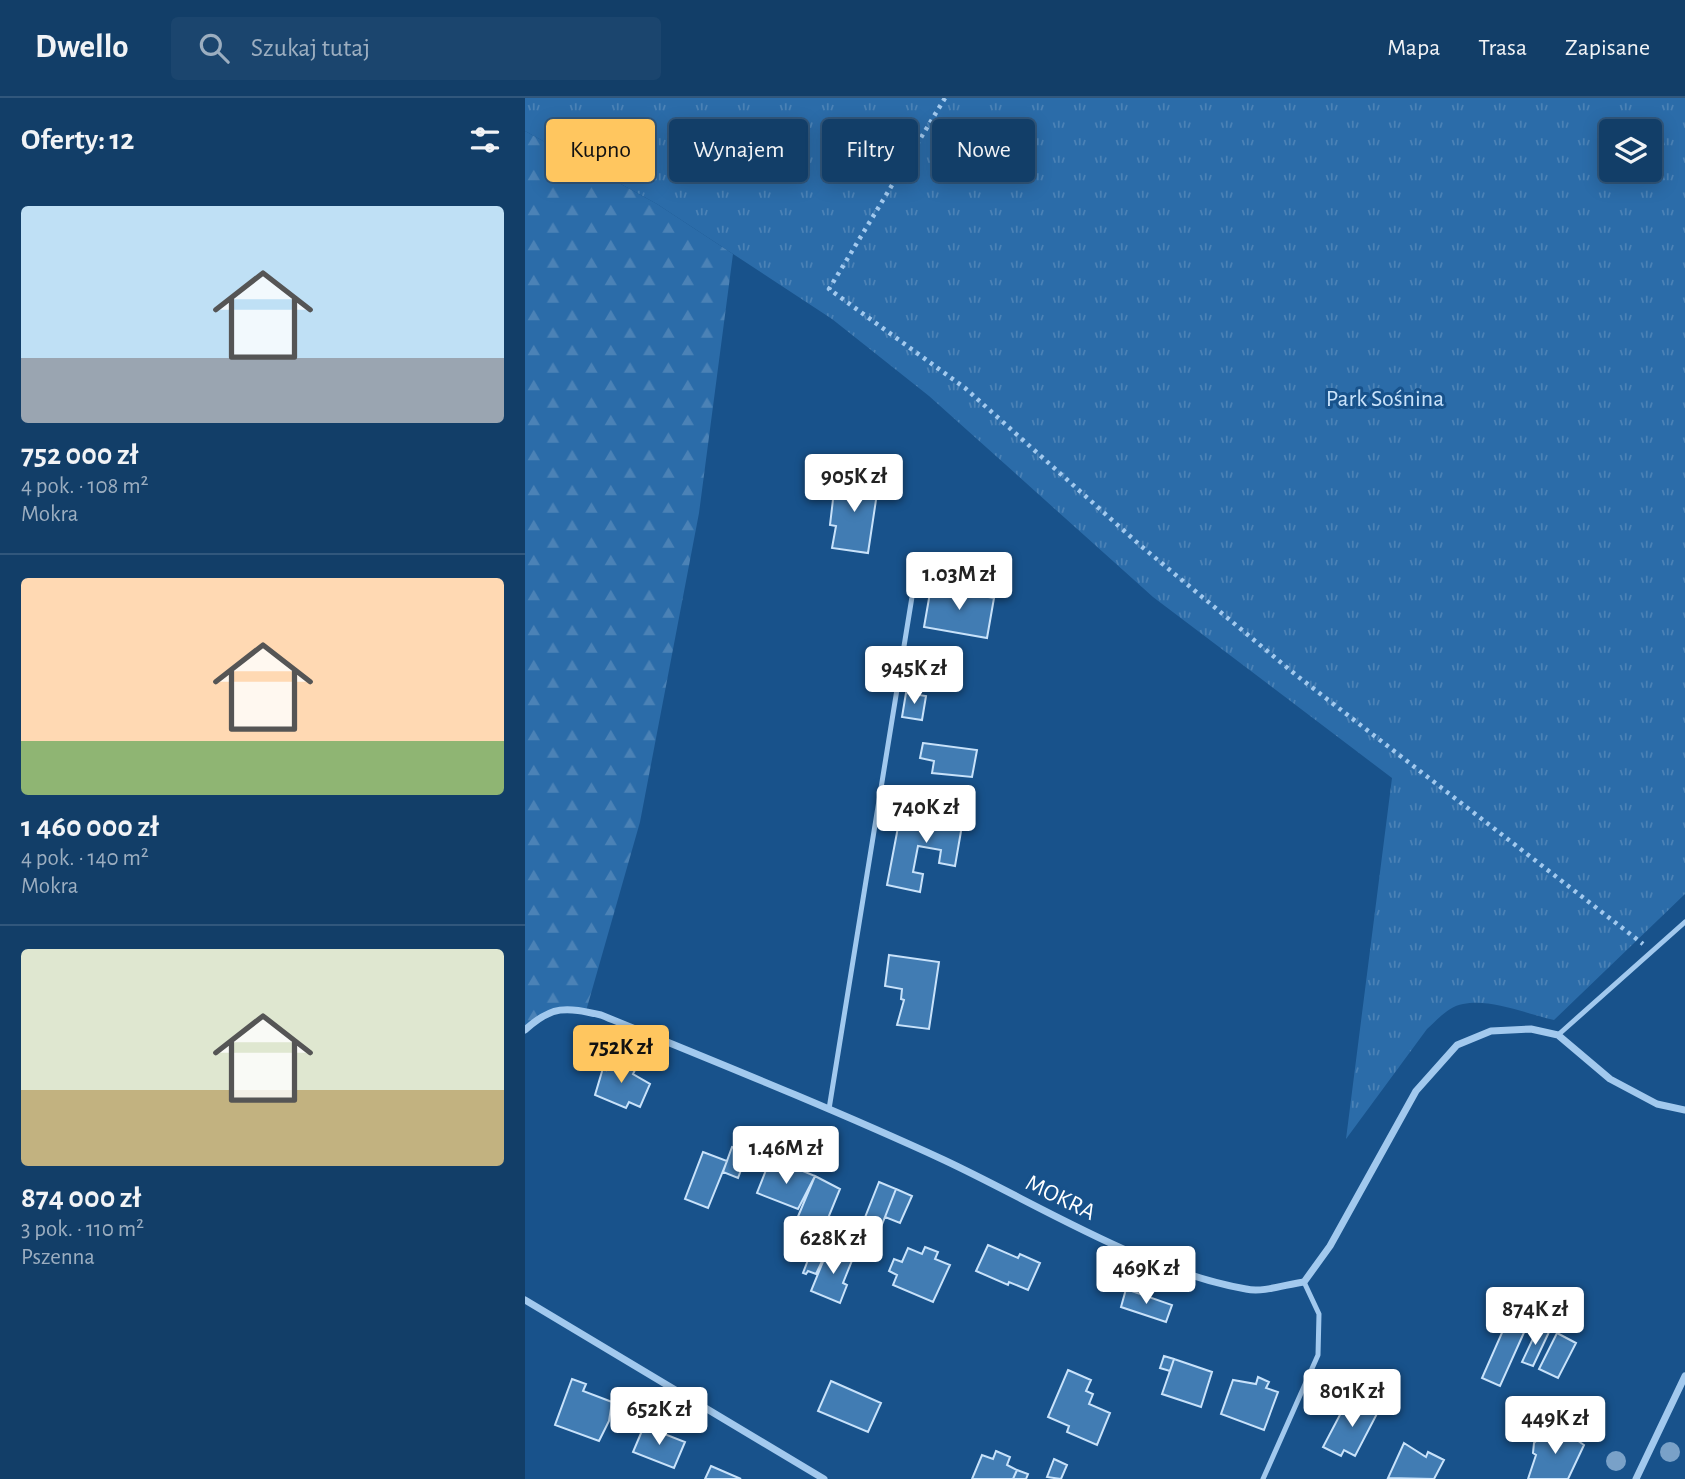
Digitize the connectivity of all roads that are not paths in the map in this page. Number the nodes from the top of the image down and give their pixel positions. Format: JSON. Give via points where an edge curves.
{"nodes":[{"id":1,"x":916,"y":566,"type":"dead end"},
{"id":2,"x":1685,"y":922,"type":"edge"},
{"id":3,"x":525,"y":1030,"type":"edge"},
{"id":4,"x":1558,"y":1035,"type":"junction"},
{"id":5,"x":829,"y":1109,"type":"junction"},
{"id":6,"x":1685,"y":1111,"type":"edge"},
{"id":7,"x":1304,"y":1282,"type":"junction"},
{"id":8,"x":525,"y":1300,"type":"edge"},
{"id":9,"x":1685,"y":1376,"type":"edge"},
{"id":10,"x":824,"y":1479,"type":"edge"},
{"id":11,"x":1263,"y":1479,"type":"edge"},
{"id":12,"x":1636,"y":1479,"type":"edge"}],
"edges":[{"from":1,"to":5,"type":"lane"},
{"from":2,"to":4,"type":"lane"},
{"from":3,"to":5,"type":"street","name":"MOKRA","via":[[543,1014],[572,1009],[601,1015]]},
{"from":4,"to":6,"type":"street","via":[[1610,1079],[1657,1104]]},
{"from":4,"to":7,"type":"street","via":[[1491,1031],[1457,1045],[1416,1091],[1330,1246]]},
{"from":5,"to":7,"type":"street","name":"MOKRA","via":[[1190,1275],[1249,1290]]},
{"from":7,"to":11,"type":"lane","via":[[1319,1314],[1318,1355]]},
{"from":8,"to":10,"type":"street"},
{"from":9,"to":12,"type":"street"}]}
